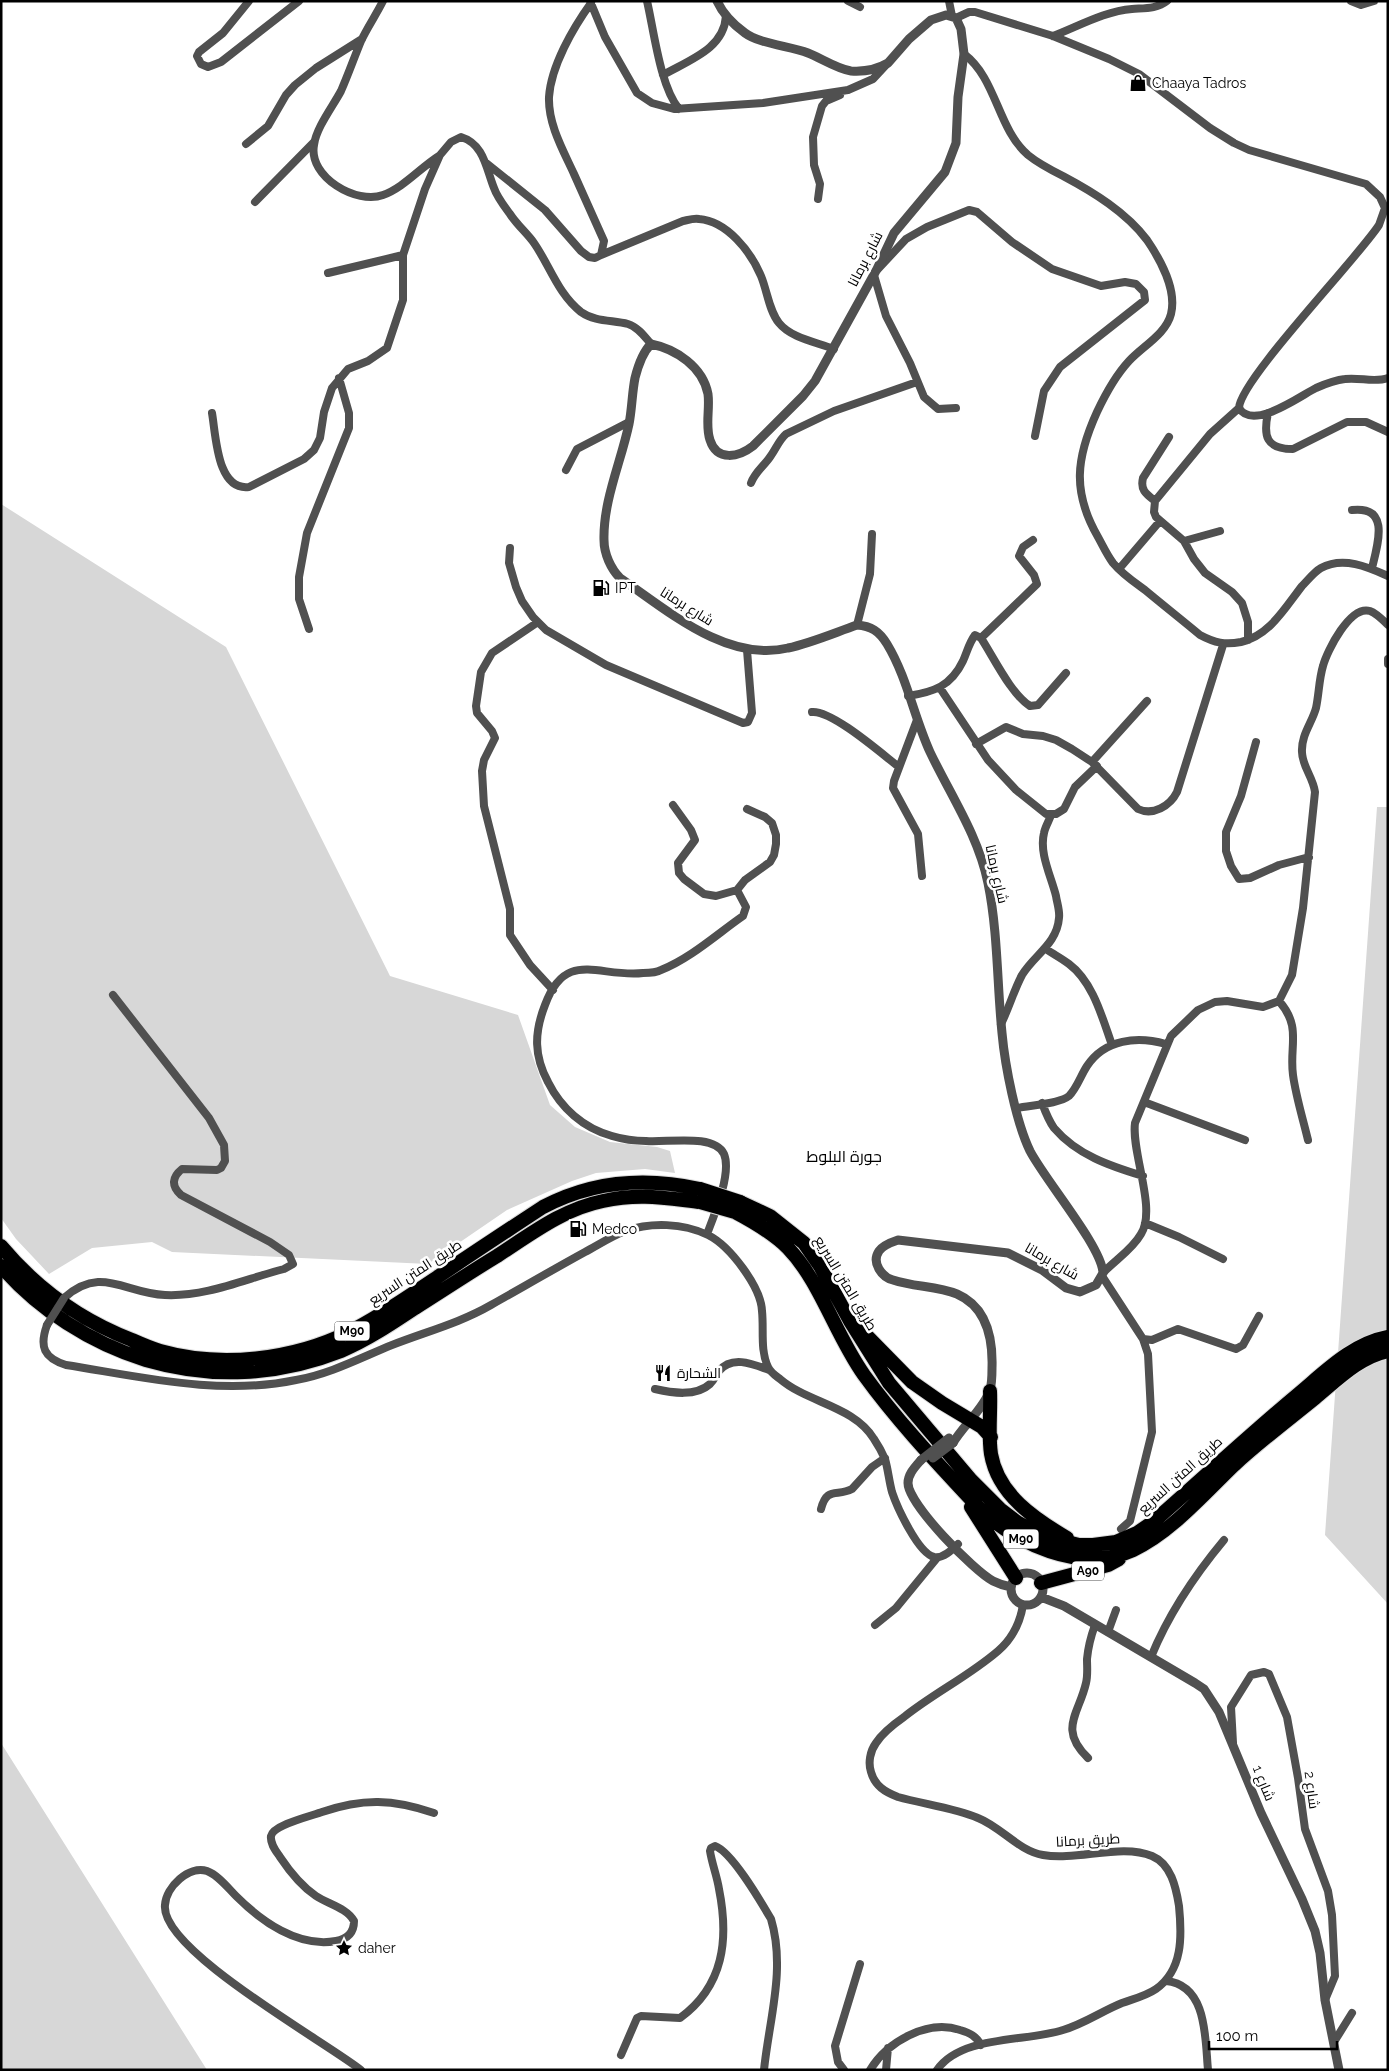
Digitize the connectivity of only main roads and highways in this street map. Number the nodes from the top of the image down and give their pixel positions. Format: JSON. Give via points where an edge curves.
{"nodes":[{"id":1,"x":700,"y":1196,"type":"junction"},
{"id":2,"x":737,"y":1207,"type":"junction"},
{"id":3,"x":1,"y":1246,"type":"edge"},
{"id":4,"x":1,"y":1266,"type":"edge"},
{"id":5,"x":850,"y":1321,"type":"junction"},
{"id":6,"x":1388,"y":1337,"type":"edge"},
{"id":7,"x":1388,"y":1351,"type":"edge"},
{"id":8,"x":990,"y":1391,"type":"road end"},
{"id":9,"x":991,"y":1437,"type":"junction"},
{"id":10,"x":964,"y":1492,"type":"junction"},
{"id":11,"x":1079,"y":1545,"type":"junction"},
{"id":12,"x":1132,"y":1551,"type":"junction"},
{"id":13,"x":1013,"y":1583,"type":"road end"},
{"id":14,"x":1041,"y":1590,"type":"road end"}],
"edges":[{"from":1,"to":2,"type":"highway","name":"طريق المتن السريع","number":"M90","bridge":true},
{"from":1,"to":3,"type":"highway","name":"طريق المتن السريع","number":"M90","via":[[663,1182],[639,1181],[601,1186],[562,1197],[393,1308],[348,1332],[321,1344],[283,1354],[232,1360],[160,1351],[104,1329],[48,1293]]},
{"from":1,"to":4,"type":"highway","name":"طريق المتن السريع","number":"M90","via":[[641,1195],[602,1201],[565,1213],[385,1328],[341,1350],[274,1370],[204,1372],[131,1355],[70,1326]]},
{"from":2,"to":5,"type":"highway","name":"طريق المتن السريع","number":"M90","via":[[770,1216],[804,1243]]},
{"from":2,"to":10,"type":"highway","name":"طريق المتن السريع","number":"M90","via":[[789,1249],[803,1267],[863,1373]]},
{"from":5,"to":9,"type":"highway","via":[[912,1382]]},
{"from":5,"to":11,"type":"highway","name":"طريق المتن السريع","number":"M90","via":[[889,1383],[988,1499],[1040,1535]]},
{"from":6,"to":11,"type":"highway","name":"طريق المتن السريع","number":"M90","via":[[1363,1345],[1344,1357],[1137,1533],[1116,1542]]},
{"from":7,"to":12,"type":"highway","name":"طريق المتن السريع","number":"M90","via":[[1373,1356],[1346,1373],[1240,1460],[1167,1528]]},
{"from":8,"to":9,"type":"highway"},
{"from":9,"to":11,"type":"highway","via":[[994,1465],[1010,1494],[1037,1520]]},
{"from":10,"to":12,"type":"highway","name":"طريق المتن السريع","number":"M90","via":[[991,1521],[1040,1550],[1096,1558]]},
{"from":10,"to":13,"type":"highway","via":[[975,1516],[1009,1565]]},
{"from":12,"to":14,"type":"highway","number":"A90","via":[[1108,1565]]}]}
